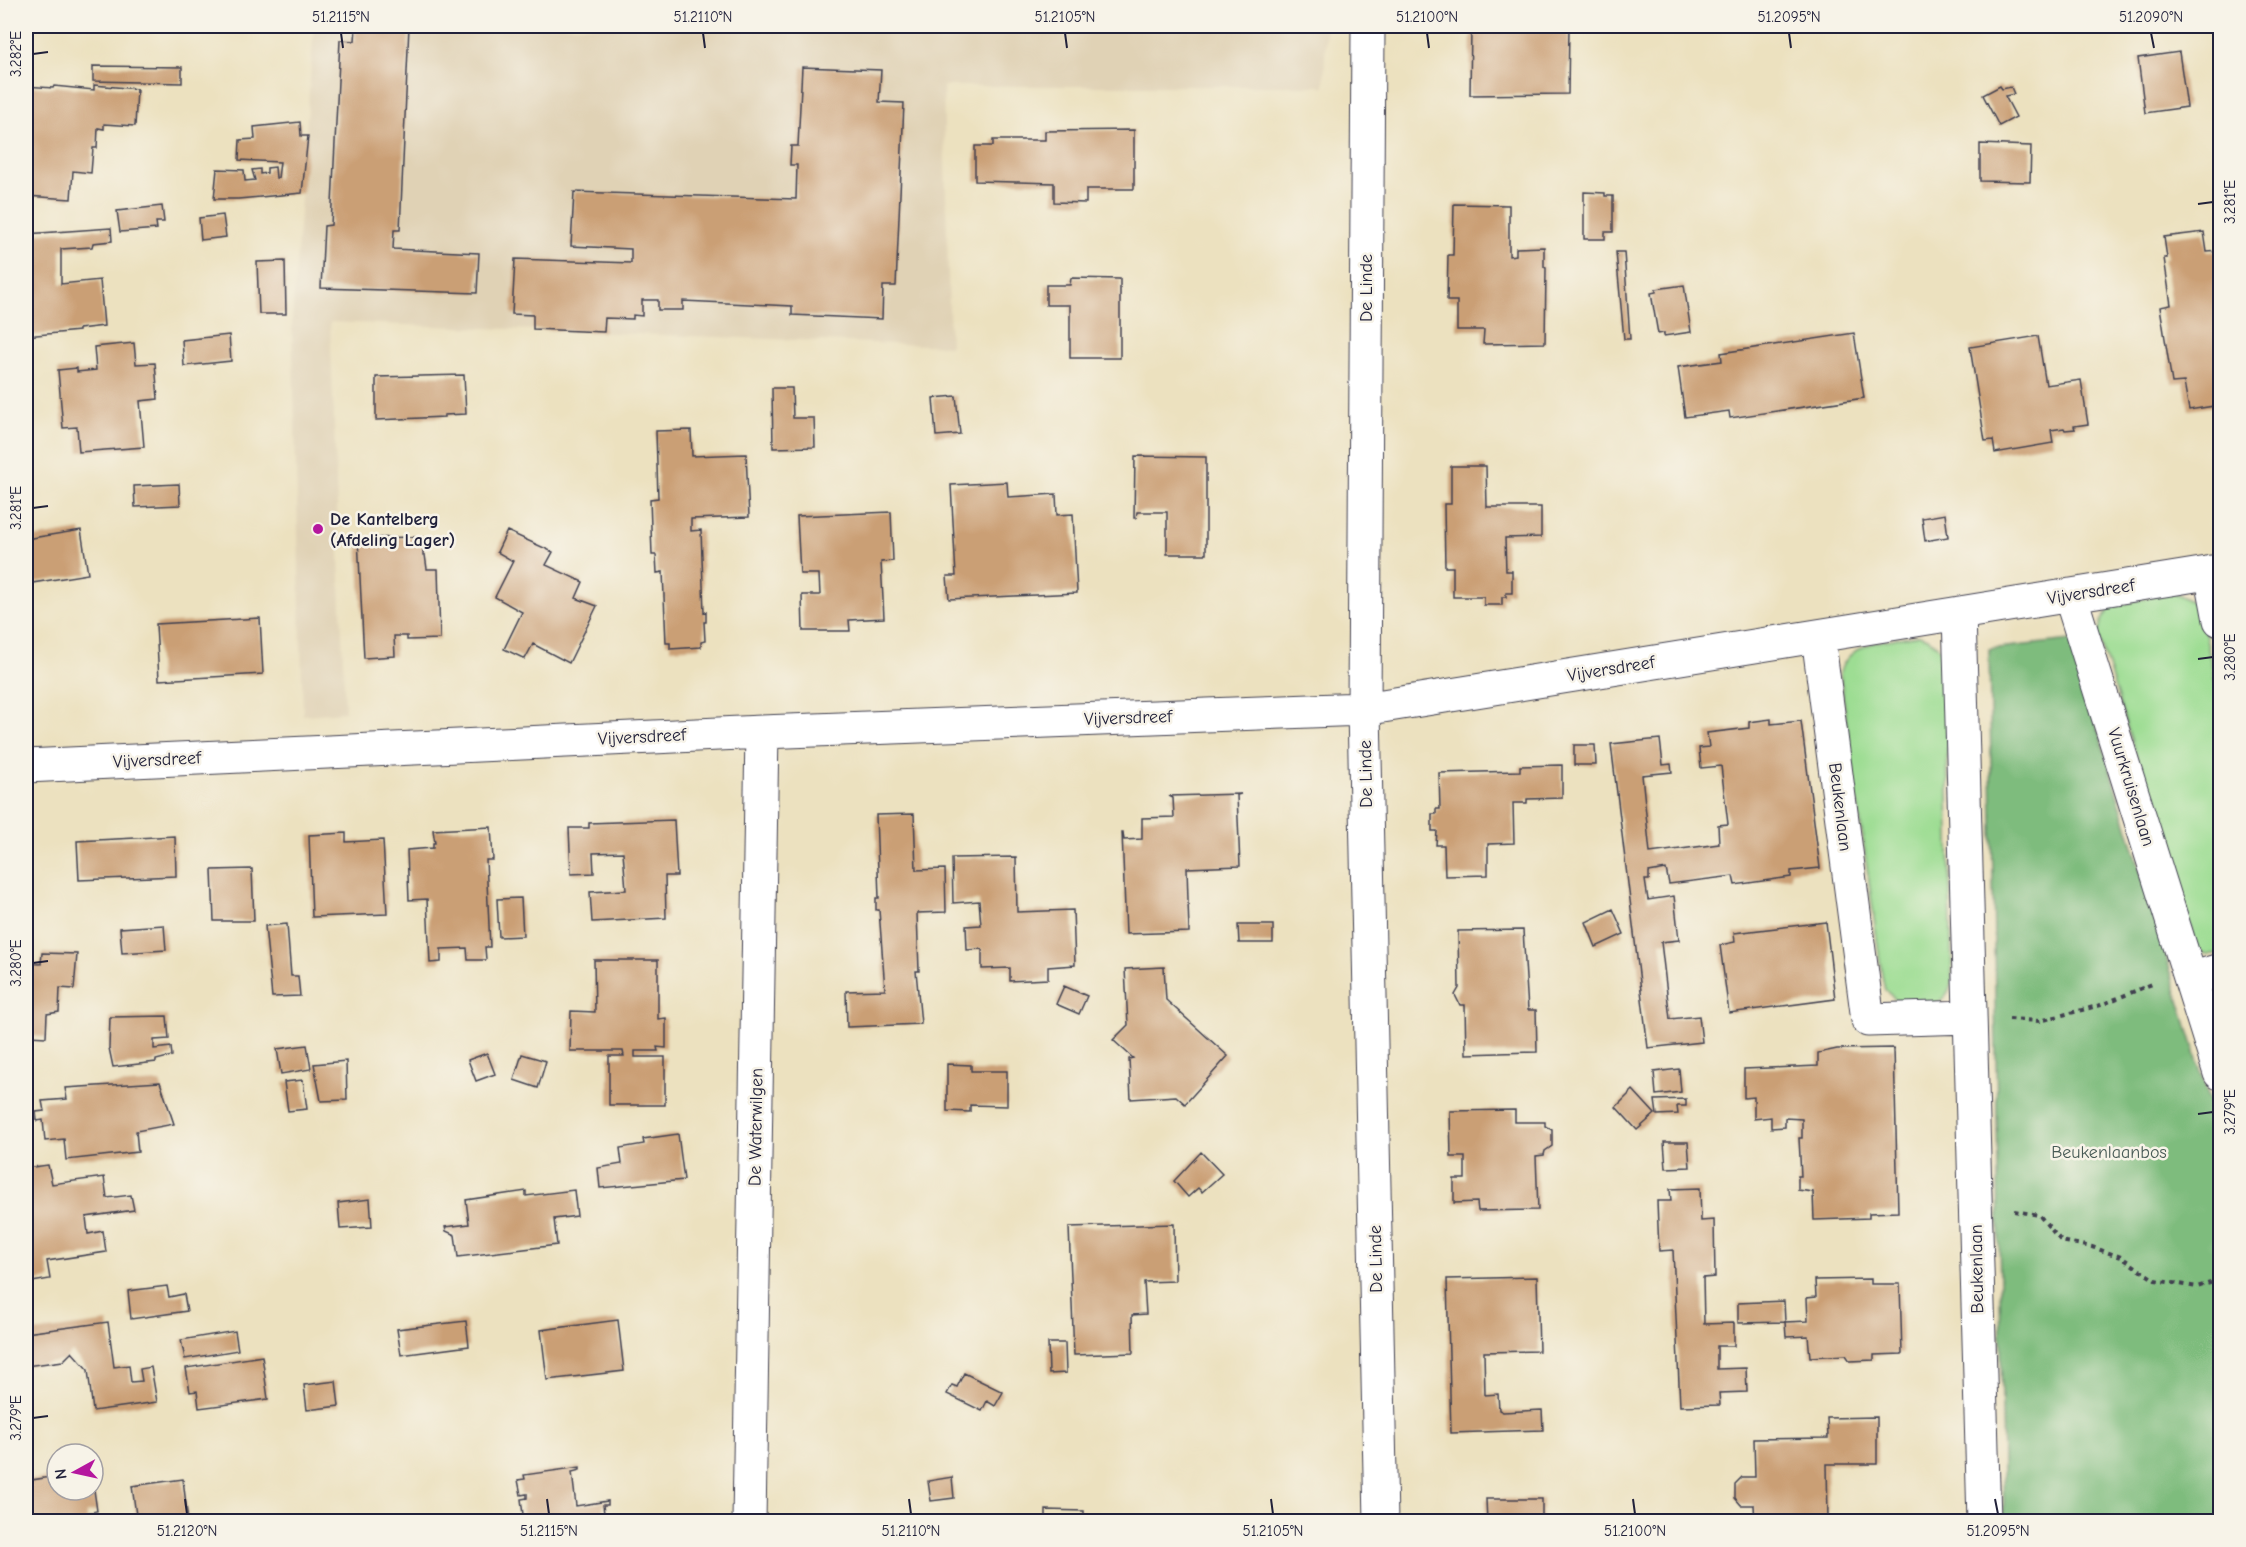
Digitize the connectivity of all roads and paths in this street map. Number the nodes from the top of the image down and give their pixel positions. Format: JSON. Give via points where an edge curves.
{"nodes":[{"id":1,"x":1368,"y":26,"type":"edge"},
{"id":2,"x":2216,"y":571,"type":"edge"},
{"id":3,"x":2070,"y":595,"type":"junction"},
{"id":4,"x":1959,"y":613,"type":"junction"},
{"id":5,"x":2220,"y":620,"type":"edge"},
{"id":6,"x":1818,"y":636,"type":"junction"},
{"id":7,"x":1364,"y":709,"type":"junction"},
{"id":8,"x":762,"y":732,"type":"junction"},
{"id":9,"x":26,"y":766,"type":"edge"},
{"id":10,"x":2206,"y":974,"type":"edge"},
{"id":11,"x":1970,"y":1017,"type":"junction"},
{"id":12,"x":2220,"y":1073,"type":"edge"},
{"id":13,"x":1976,"y":1204,"type":"junction"},
{"id":14,"x":2220,"y":1281,"type":"edge"},
{"id":15,"x":749,"y":1521,"type":"edge"},
{"id":16,"x":1381,"y":1521,"type":"edge"},
{"id":17,"x":1984,"y":1521,"type":"edge"}],
"edges":[{"from":1,"to":7,"type":"street","name":"De Linde"},
{"from":2,"to":3,"type":"street","name":"Vijversdreef"},
{"from":2,"to":5,"type":"street"},
{"from":3,"to":4,"type":"street","name":"Vijversdreef"},
{"from":3,"to":10,"type":"street","name":"Vuurkruisenlaan"},
{"from":4,"to":6,"type":"street","name":"Vijversdreef"},
{"from":4,"to":11,"type":"street","name":"Beukenlaan"},
{"from":6,"to":7,"type":"street","name":"Vijversdreef"},
{"from":6,"to":11,"type":"street","name":"Beukenlaan","via":[[1868,1020]]},
{"from":7,"to":8,"type":"street","name":"Vijversdreef"},
{"from":7,"to":16,"type":"street","name":"De Linde"},
{"from":8,"to":9,"type":"street","name":"Vijversdreef"},
{"from":8,"to":15,"type":"street","name":"De Waterwilgen"},
{"from":10,"to":11,"type":"path","via":[[2155,982],[2101,1005],[2040,1021]]},
{"from":10,"to":12,"type":"street","name":"Vuurkruisenlaan"},
{"from":11,"to":13,"type":"street","name":"Beukenlaan"},
{"from":13,"to":14,"type":"path","via":[[2039,1215],[2061,1241],[2121,1257],[2155,1280],[2197,1287]]},
{"from":13,"to":17,"type":"street","name":"Beukenlaan"}]}
